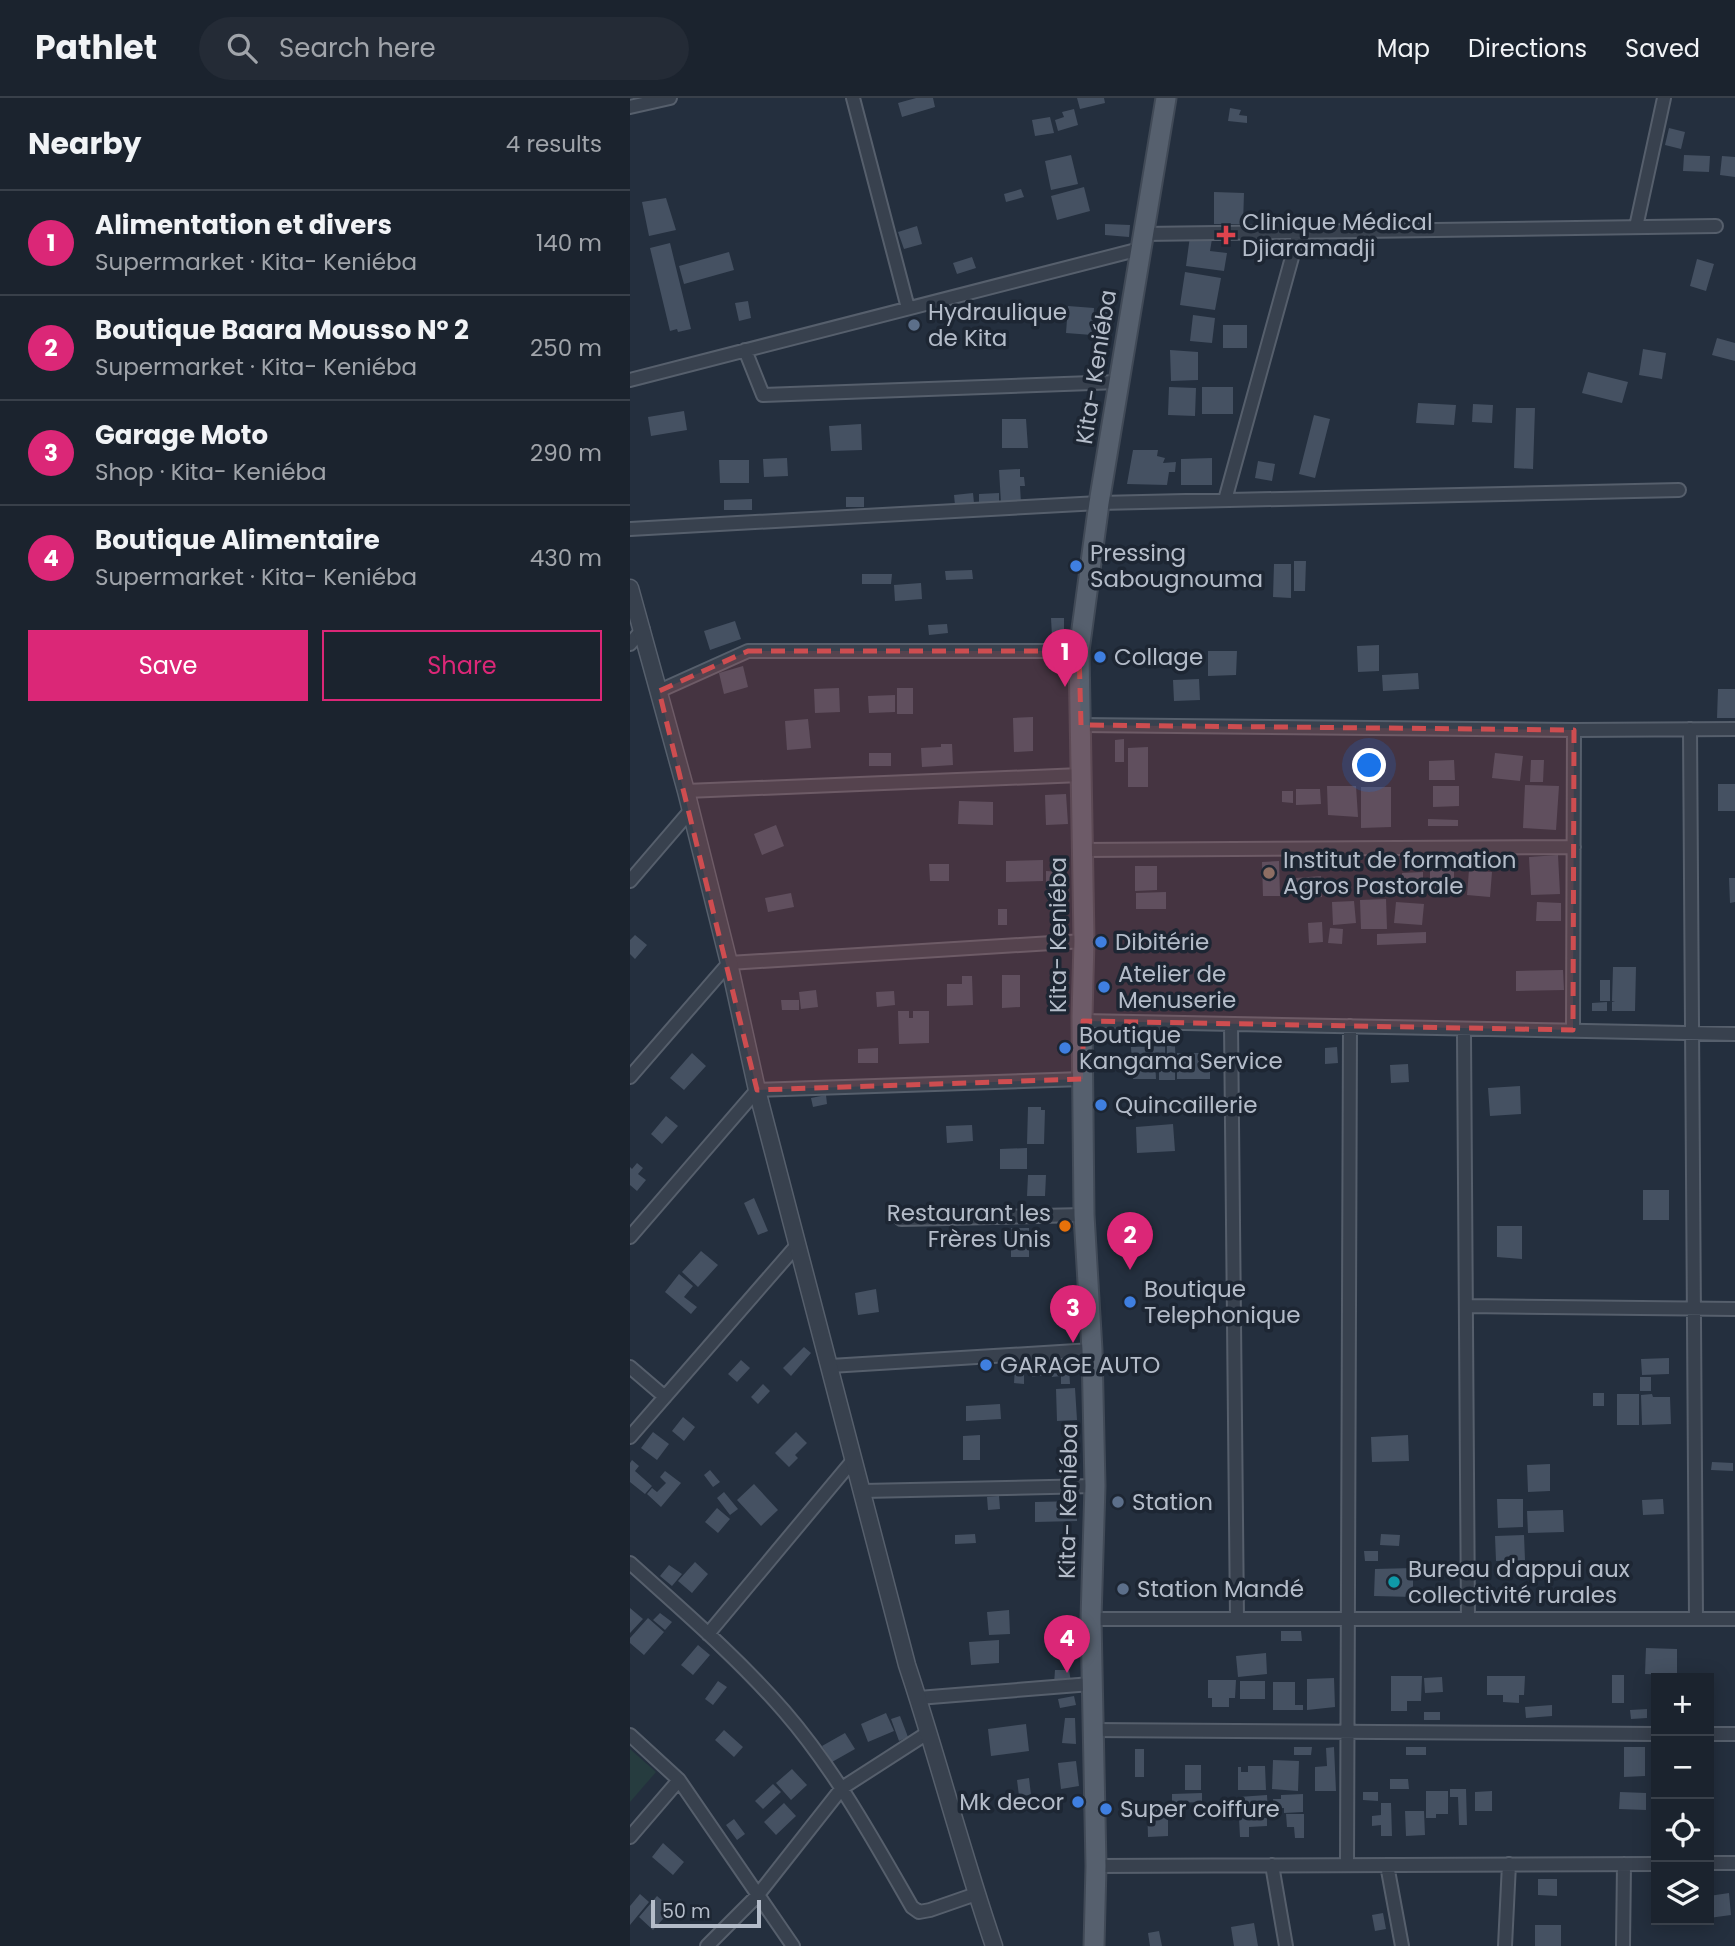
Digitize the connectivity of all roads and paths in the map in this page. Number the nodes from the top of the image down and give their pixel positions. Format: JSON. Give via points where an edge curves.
{"nodes":[{"id":1,"x":670,"y":98,"type":"edge"},
{"id":2,"x":853,"y":98,"type":"edge"},
{"id":3,"x":1166,"y":98,"type":"edge"},
{"id":4,"x":1664,"y":98,"type":"edge"},
{"id":5,"x":630,"y":107,"type":"edge"},
{"id":6,"x":1716,"y":226,"type":"dead end"},
{"id":7,"x":1636,"y":227,"type":"junction"},
{"id":8,"x":1298,"y":232,"type":"junction"},
{"id":9,"x":1142,"y":242,"type":"junction"},
{"id":10,"x":908,"y":309,"type":"junction"},
{"id":11,"x":745,"y":350,"type":"junction"},
{"id":12,"x":630,"y":380,"type":"edge"},
{"id":13,"x":1119,"y":382,"type":"junction"},
{"id":14,"x":1679,"y":490,"type":"dead end"},
{"id":15,"x":1225,"y":500,"type":"junction"},
{"id":16,"x":1099,"y":503,"type":"junction"},
{"id":17,"x":630,"y":529,"type":"edge"},
{"id":18,"x":630,"y":588,"type":"edge"},
{"id":19,"x":643,"y":629,"type":"junction"},
{"id":20,"x":630,"y":644,"type":"edge"},
{"id":21,"x":1079,"y":651,"type":"junction"},
{"id":22,"x":659,"y":691,"type":"junction"},
{"id":23,"x":1081,"y":725,"type":"junction"},
{"id":24,"x":1690,"y":729,"type":"junction"},
{"id":25,"x":1735,"y":729,"type":"edge"},
{"id":26,"x":1574,"y":730,"type":"junction"},
{"id":27,"x":1081,"y":775,"type":"junction"},
{"id":28,"x":686,"y":791,"type":"junction"},
{"id":29,"x":691,"y":810,"type":"junction"},
{"id":30,"x":1574,"y":847,"type":"junction"},
{"id":31,"x":1082,"y":850,"type":"junction"},
{"id":32,"x":630,"y":881,"type":"edge"},
{"id":33,"x":1084,"y":941,"type":"junction"},
{"id":34,"x":729,"y":963,"type":"junction"},
{"id":35,"x":1083,"y":1021,"type":"junction"},
{"id":36,"x":1231,"y":1024,"type":"junction"},
{"id":37,"x":1350,"y":1026,"type":"junction"},
{"id":38,"x":1573,"y":1030,"type":"junction"},
{"id":39,"x":1692,"y":1033,"type":"junction"},
{"id":40,"x":1735,"y":1034,"type":"edge"},
{"id":41,"x":1464,"y":1036,"type":"dead end"},
{"id":42,"x":630,"y":1077,"type":"edge"},
{"id":43,"x":1083,"y":1079,"type":"junction"},
{"id":44,"x":757,"y":1090,"type":"junction"},
{"id":45,"x":1084,"y":1216,"type":"junction"},
{"id":46,"x":901,"y":1219,"type":"dead end"},
{"id":47,"x":630,"y":1237,"type":"edge"},
{"id":48,"x":798,"y":1244,"type":"junction"},
{"id":49,"x":1466,"y":1306,"type":"junction"},
{"id":50,"x":1694,"y":1308,"type":"junction"},
{"id":51,"x":1735,"y":1309,"type":"edge"},
{"id":52,"x":1092,"y":1350,"type":"junction"},
{"id":53,"x":830,"y":1366,"type":"junction"},
{"id":54,"x":630,"y":1367,"type":"edge"},
{"id":55,"x":665,"y":1397,"type":"junction"},
{"id":56,"x":630,"y":1437,"type":"edge"},
{"id":57,"x":854,"y":1459,"type":"junction"},
{"id":58,"x":1095,"y":1486,"type":"junction"},
{"id":59,"x":863,"y":1491,"type":"junction"},
{"id":60,"x":630,"y":1563,"type":"edge"},
{"id":61,"x":1090,"y":1619,"type":"junction"},
{"id":62,"x":1237,"y":1619,"type":"junction"},
{"id":63,"x":1348,"y":1619,"type":"junction"},
{"id":64,"x":1468,"y":1619,"type":"junction"},
{"id":65,"x":1696,"y":1619,"type":"junction"},
{"id":66,"x":1735,"y":1619,"type":"edge"},
{"id":67,"x":708,"y":1634,"type":"junction"},
{"id":68,"x":1091,"y":1684,"type":"junction"},
{"id":69,"x":918,"y":1698,"type":"junction"},
{"id":70,"x":1092,"y":1730,"type":"junction"},
{"id":71,"x":929,"y":1732,"type":"junction"},
{"id":72,"x":1347,"y":1732,"type":"junction"},
{"id":73,"x":1651,"y":1734,"type":"edge"},
{"id":74,"x":1714,"y":1734,"type":"edge"},
{"id":75,"x":1735,"y":1734,"type":"edge"},
{"id":76,"x":630,"y":1735,"type":"edge"},
{"id":77,"x":680,"y":1780,"type":"junction"},
{"id":78,"x":842,"y":1788,"type":"junction"},
{"id":79,"x":630,"y":1837,"type":"edge"},
{"id":80,"x":1714,"y":1863,"type":"edge"},
{"id":81,"x":1735,"y":1863,"type":"edge"},
{"id":82,"x":1509,"y":1864,"type":"junction"},
{"id":83,"x":1624,"y":1864,"type":"junction"},
{"id":84,"x":1651,"y":1864,"type":"edge"},
{"id":85,"x":1272,"y":1865,"type":"junction"},
{"id":86,"x":1347,"y":1865,"type":"junction"},
{"id":87,"x":1387,"y":1865,"type":"junction"},
{"id":88,"x":1096,"y":1866,"type":"junction"},
{"id":89,"x":976,"y":1894,"type":"junction"},
{"id":90,"x":757,"y":1896,"type":"junction"},
{"id":91,"x":707,"y":1946,"type":"edge"},
{"id":92,"x":793,"y":1946,"type":"edge"},
{"id":93,"x":994,"y":1946,"type":"edge"},
{"id":94,"x":1094,"y":1946,"type":"edge"},
{"id":95,"x":1286,"y":1946,"type":"edge"},
{"id":96,"x":1402,"y":1946,"type":"edge"},
{"id":97,"x":1505,"y":1946,"type":"edge"},
{"id":98,"x":1623,"y":1946,"type":"edge"}],
"edges":[{"from":1,"to":5,"type":"street"},
{"from":2,"to":10,"type":"street"},
{"from":3,"to":9,"type":"main road","name":"Kita- Keniéba"},
{"from":4,"to":7,"type":"street"},
{"from":6,"to":7,"type":"street"},
{"from":7,"to":8,"type":"street"},
{"from":8,"to":9,"type":"street"},
{"from":8,"to":15,"type":"street"},
{"from":9,"to":10,"type":"street"},
{"from":9,"to":13,"type":"main road","name":"Kita- Keniéba"},
{"from":10,"to":11,"type":"street"},
{"from":11,"to":12,"type":"street"},
{"from":11,"to":13,"type":"street","via":[[763,395]]},
{"from":13,"to":16,"type":"main road","name":"Kita- Keniéba"},
{"from":14,"to":15,"type":"street"},
{"from":15,"to":16,"type":"street"},
{"from":16,"to":17,"type":"street"},
{"from":16,"to":21,"type":"main road","name":"Kita- Keniéba"},
{"from":18,"to":19,"type":"street"},
{"from":19,"to":20,"type":"street"},
{"from":19,"to":22,"type":"street"},
{"from":21,"to":22,"type":"street","via":[[748,651]]},
{"from":21,"to":23,"type":"main road","name":"Kita- Keniéba"},
{"from":22,"to":28,"type":"street"},
{"from":23,"to":26,"type":"street"},
{"from":23,"to":27,"type":"main road","name":"Kita- Keniéba"},
{"from":24,"to":25,"type":"street"},
{"from":24,"to":26,"type":"street"},
{"from":24,"to":39,"type":"street"},
{"from":26,"to":30,"type":"street"},
{"from":27,"to":28,"type":"street"},
{"from":27,"to":31,"type":"main road","name":"Kita- Keniéba"},
{"from":28,"to":29,"type":"street"},
{"from":29,"to":32,"type":"street"},
{"from":29,"to":34,"type":"street"},
{"from":30,"to":31,"type":"street"},
{"from":30,"to":38,"type":"street"},
{"from":31,"to":33,"type":"main road","name":"Kita- Keniéba"},
{"from":33,"to":34,"type":"street"},
{"from":33,"to":35,"type":"main road","name":"Kita- Keniéba"},
{"from":34,"to":42,"type":"street"},
{"from":34,"to":44,"type":"street"},
{"from":35,"to":36,"type":"street"},
{"from":35,"to":43,"type":"main road","name":"Kita- Keniéba"},
{"from":36,"to":37,"type":"street"},
{"from":36,"to":62,"type":"street"},
{"from":37,"to":38,"type":"street"},
{"from":37,"to":63,"type":"street"},
{"from":38,"to":39,"type":"street"},
{"from":39,"to":40,"type":"street"},
{"from":39,"to":50,"type":"street"},
{"from":41,"to":49,"type":"street"},
{"from":43,"to":44,"type":"street"},
{"from":43,"to":45,"type":"main road","name":"Kita- Keniéba"},
{"from":44,"to":47,"type":"street"},
{"from":44,"to":48,"type":"street"},
{"from":45,"to":46,"type":"street"},
{"from":45,"to":52,"type":"main road","name":"Kita- Keniéba"},
{"from":48,"to":53,"type":"street"},
{"from":48,"to":55,"type":"street"},
{"from":49,"to":50,"type":"street"},
{"from":49,"to":64,"type":"street"},
{"from":50,"to":51,"type":"street"},
{"from":50,"to":65,"type":"street"},
{"from":52,"to":53,"type":"street"},
{"from":52,"to":58,"type":"main road","name":"Kita- Keniéba"},
{"from":53,"to":57,"type":"street"},
{"from":54,"to":55,"type":"street"},
{"from":55,"to":56,"type":"street"},
{"from":57,"to":59,"type":"street"},
{"from":57,"to":67,"type":"street"},
{"from":58,"to":59,"type":"street"},
{"from":58,"to":61,"type":"main road","name":"Kita- Keniéba"},
{"from":59,"to":69,"type":"street"},
{"from":60,"to":67,"type":"street"},
{"from":61,"to":62,"type":"street"},
{"from":61,"to":68,"type":"main road","name":"Kita- Keniéba"},
{"from":62,"to":63,"type":"street"},
{"from":63,"to":64,"type":"street"},
{"from":63,"to":72,"type":"street"},
{"from":64,"to":65,"type":"street"},
{"from":65,"to":66,"type":"street"},
{"from":67,"to":78,"type":"street","via":[[784,1711]]},
{"from":68,"to":69,"type":"street"},
{"from":68,"to":70,"type":"main road","name":"Kita- Keniéba"},
{"from":69,"to":71,"type":"street"},
{"from":70,"to":72,"type":"street"},
{"from":70,"to":88,"type":"main road","name":"Kita- Keniéba"},
{"from":71,"to":78,"type":"street"},
{"from":71,"to":89,"type":"street"},
{"from":72,"to":73,"type":"street"},
{"from":72,"to":86,"type":"street"},
{"from":74,"to":75,"type":"street"},
{"from":76,"to":77,"type":"street"},
{"from":77,"to":79,"type":"street"},
{"from":77,"to":90,"type":"street"},
{"from":78,"to":89,"type":"street","via":[[912,1907],[919,1912],[930,1910]]},
{"from":78,"to":90,"type":"street"},
{"from":80,"to":81,"type":"street"},
{"from":82,"to":83,"type":"street"},
{"from":82,"to":87,"type":"street"},
{"from":82,"to":97,"type":"street"},
{"from":83,"to":84,"type":"street"},
{"from":83,"to":98,"type":"street"},
{"from":85,"to":86,"type":"street"},
{"from":85,"to":88,"type":"street"},
{"from":85,"to":95,"type":"street"},
{"from":86,"to":87,"type":"street"},
{"from":87,"to":96,"type":"street"},
{"from":88,"to":94,"type":"main road","name":"Kita- Keniéba"},
{"from":89,"to":93,"type":"street"},
{"from":90,"to":91,"type":"street"},
{"from":90,"to":92,"type":"street"}]}
